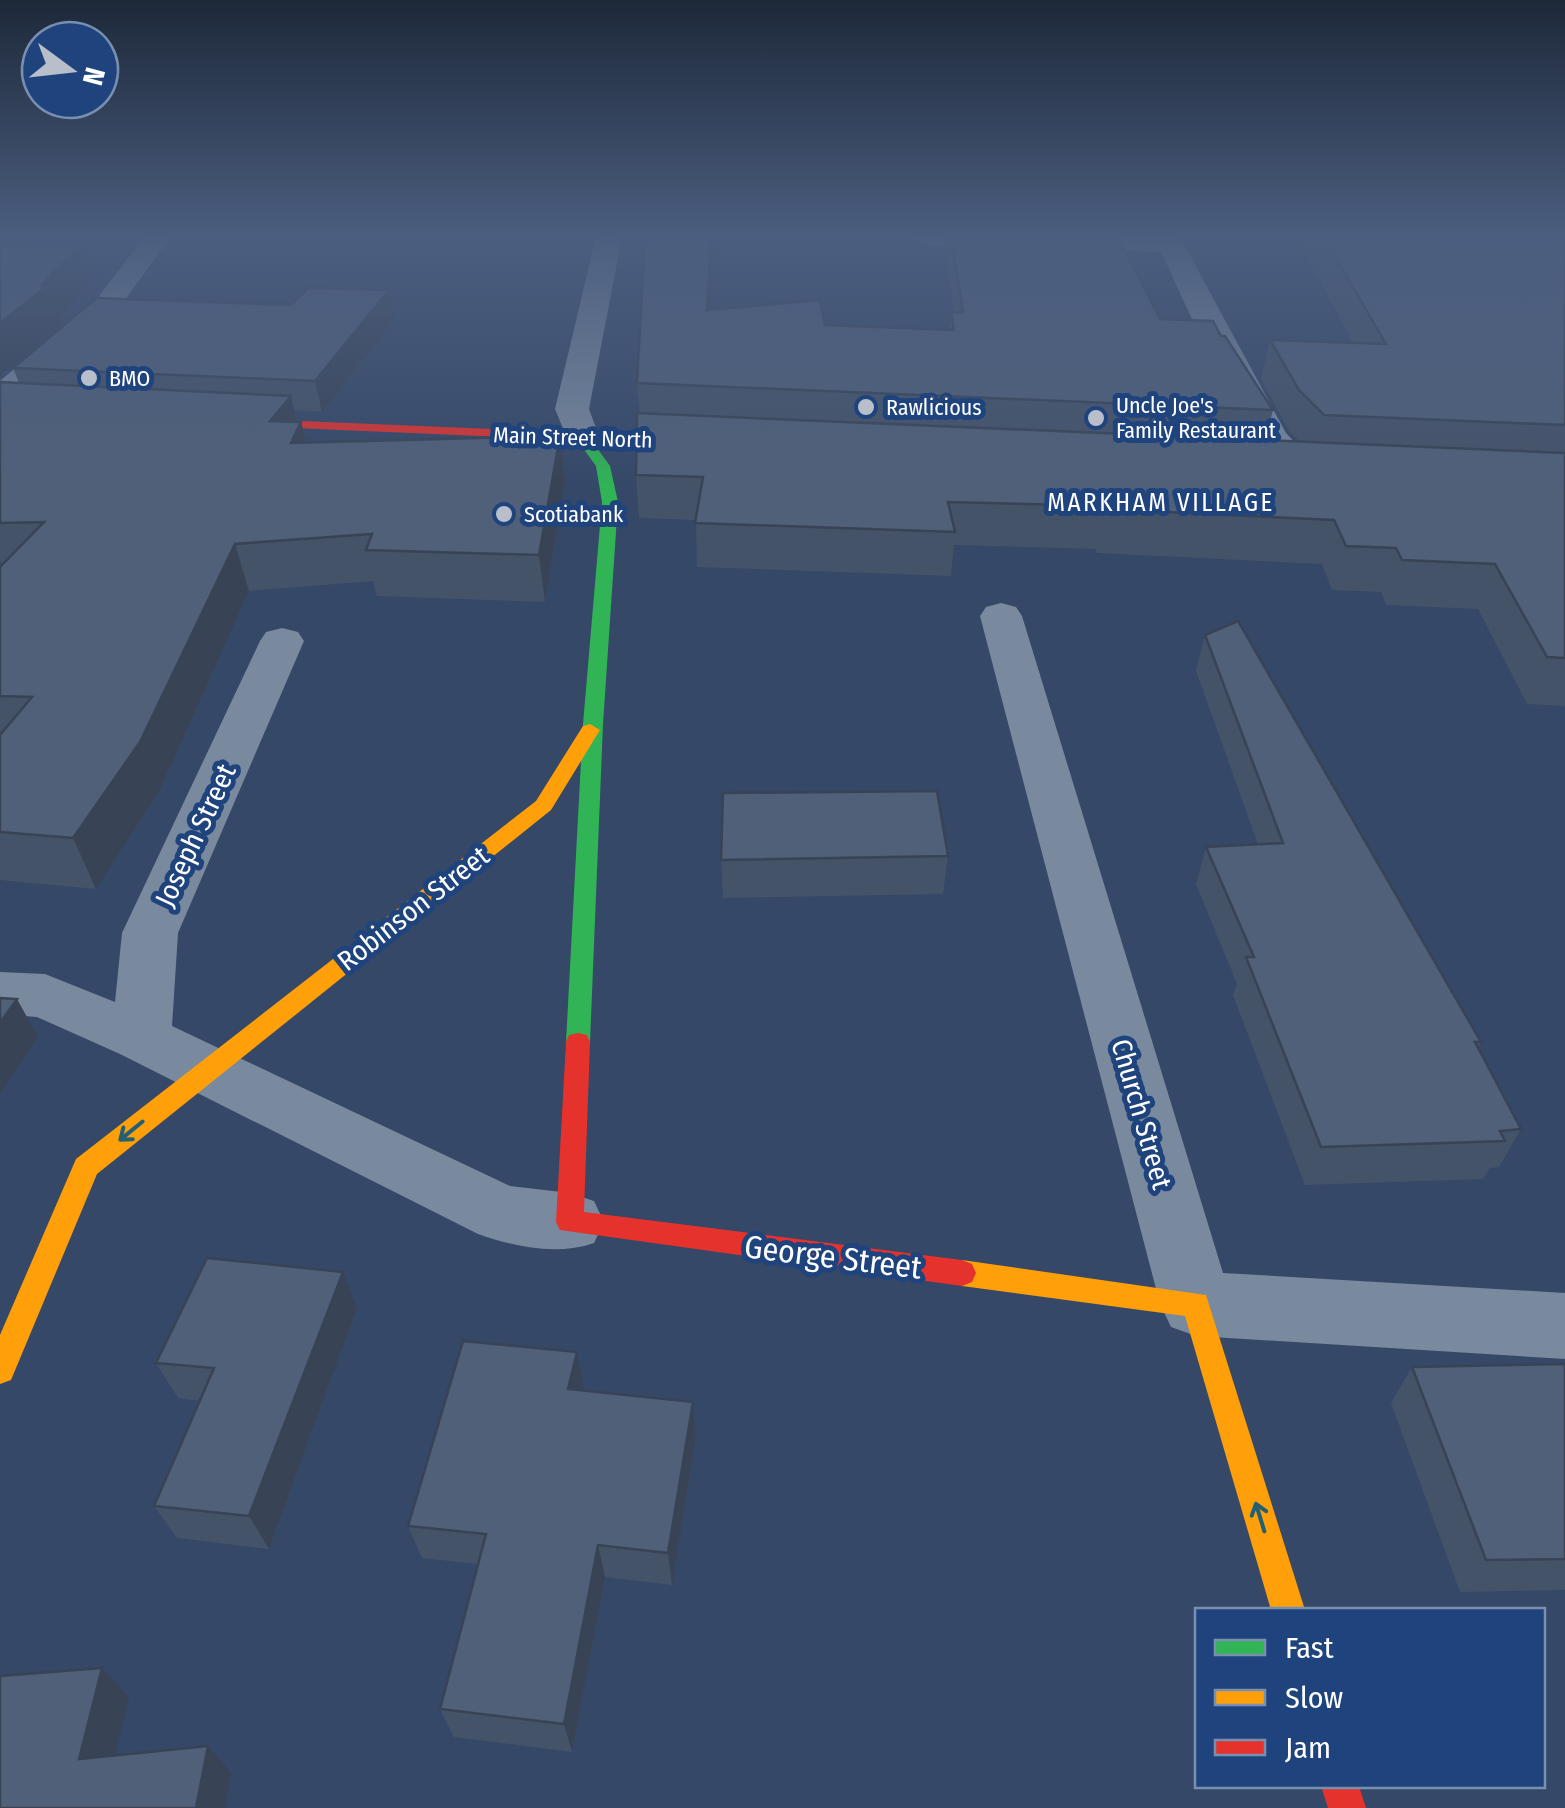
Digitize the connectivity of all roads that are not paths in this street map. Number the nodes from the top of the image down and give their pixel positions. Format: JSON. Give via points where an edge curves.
{"nodes":[{"id":1,"x":91,"y":321,"type":"edge"},
{"id":2,"x":590,"y":321,"type":"edge"},
{"id":3,"x":1210,"y":321,"type":"edge"},
{"id":4,"x":6,"y":407,"type":"edge"},
{"id":5,"x":206,"y":420,"type":"edge"},
{"id":6,"x":581,"y":436,"type":"junction"},
{"id":7,"x":734,"y":443,"type":"edge"},
{"id":8,"x":1264,"y":469,"type":"edge"},
{"id":9,"x":1313,"y":471,"type":"joint"},
{"id":10,"x":1001,"y":616,"type":"dead end"},
{"id":11,"x":282,"y":641,"type":"dead end"},
{"id":12,"x":594,"y":724,"type":"junction"},
{"id":13,"x":0,"y":993,"type":"edge"},
{"id":14,"x":141,"y":1038,"type":"junction"},
{"id":15,"x":206,"y":1069,"type":"junction"},
{"id":16,"x":570,"y":1222,"type":"junction"},
{"id":17,"x":1196,"y":1304,"type":"junction"},
{"id":18,"x":1565,"y":1326,"type":"edge"},
{"id":19,"x":0,"y":1370,"type":"edge"},
{"id":20,"x":1287,"y":1608,"type":"edge"}],
"edges":[{"from":1,"to":4,"type":"street"},
{"from":2,"to":6,"type":"street","name":"Robinson Street","via":[[572,409]]},
{"from":3,"to":9,"type":"street","via":[[1271,438]]},
{"from":5,"to":6,"type":"street","name":"Main Street North"},
{"from":6,"to":7,"type":"street","name":"Main Street North"},
{"from":6,"to":12,"type":"street","name":"Robinson Street","via":[[603,466],[610,502]]},
{"from":8,"to":9,"type":"street"},
{"from":10,"to":17,"type":"street","name":"Church Street"},
{"from":11,"to":14,"type":"street","name":"Joseph Street","via":[[150,933]]},
{"from":12,"to":15,"type":"street","name":"Robinson Street","via":[[544,806]]},
{"from":12,"to":16,"type":"street","name":"Robinson Street"},
{"from":13,"to":14,"type":"street","name":"George Street","via":[[45,996]]},
{"from":14,"to":15,"type":"street","name":"George Street"},
{"from":15,"to":16,"type":"street","name":"George Street","via":[[502,1214]]},
{"from":15,"to":19,"type":"street","one_way":true,"via":[[86,1167]]},
{"from":16,"to":17,"type":"street","name":"George Street"},
{"from":17,"to":18,"type":"street","name":"George Street"},
{"from":20,"to":17,"type":"street","name":"Church Street","one_way":true}]}
